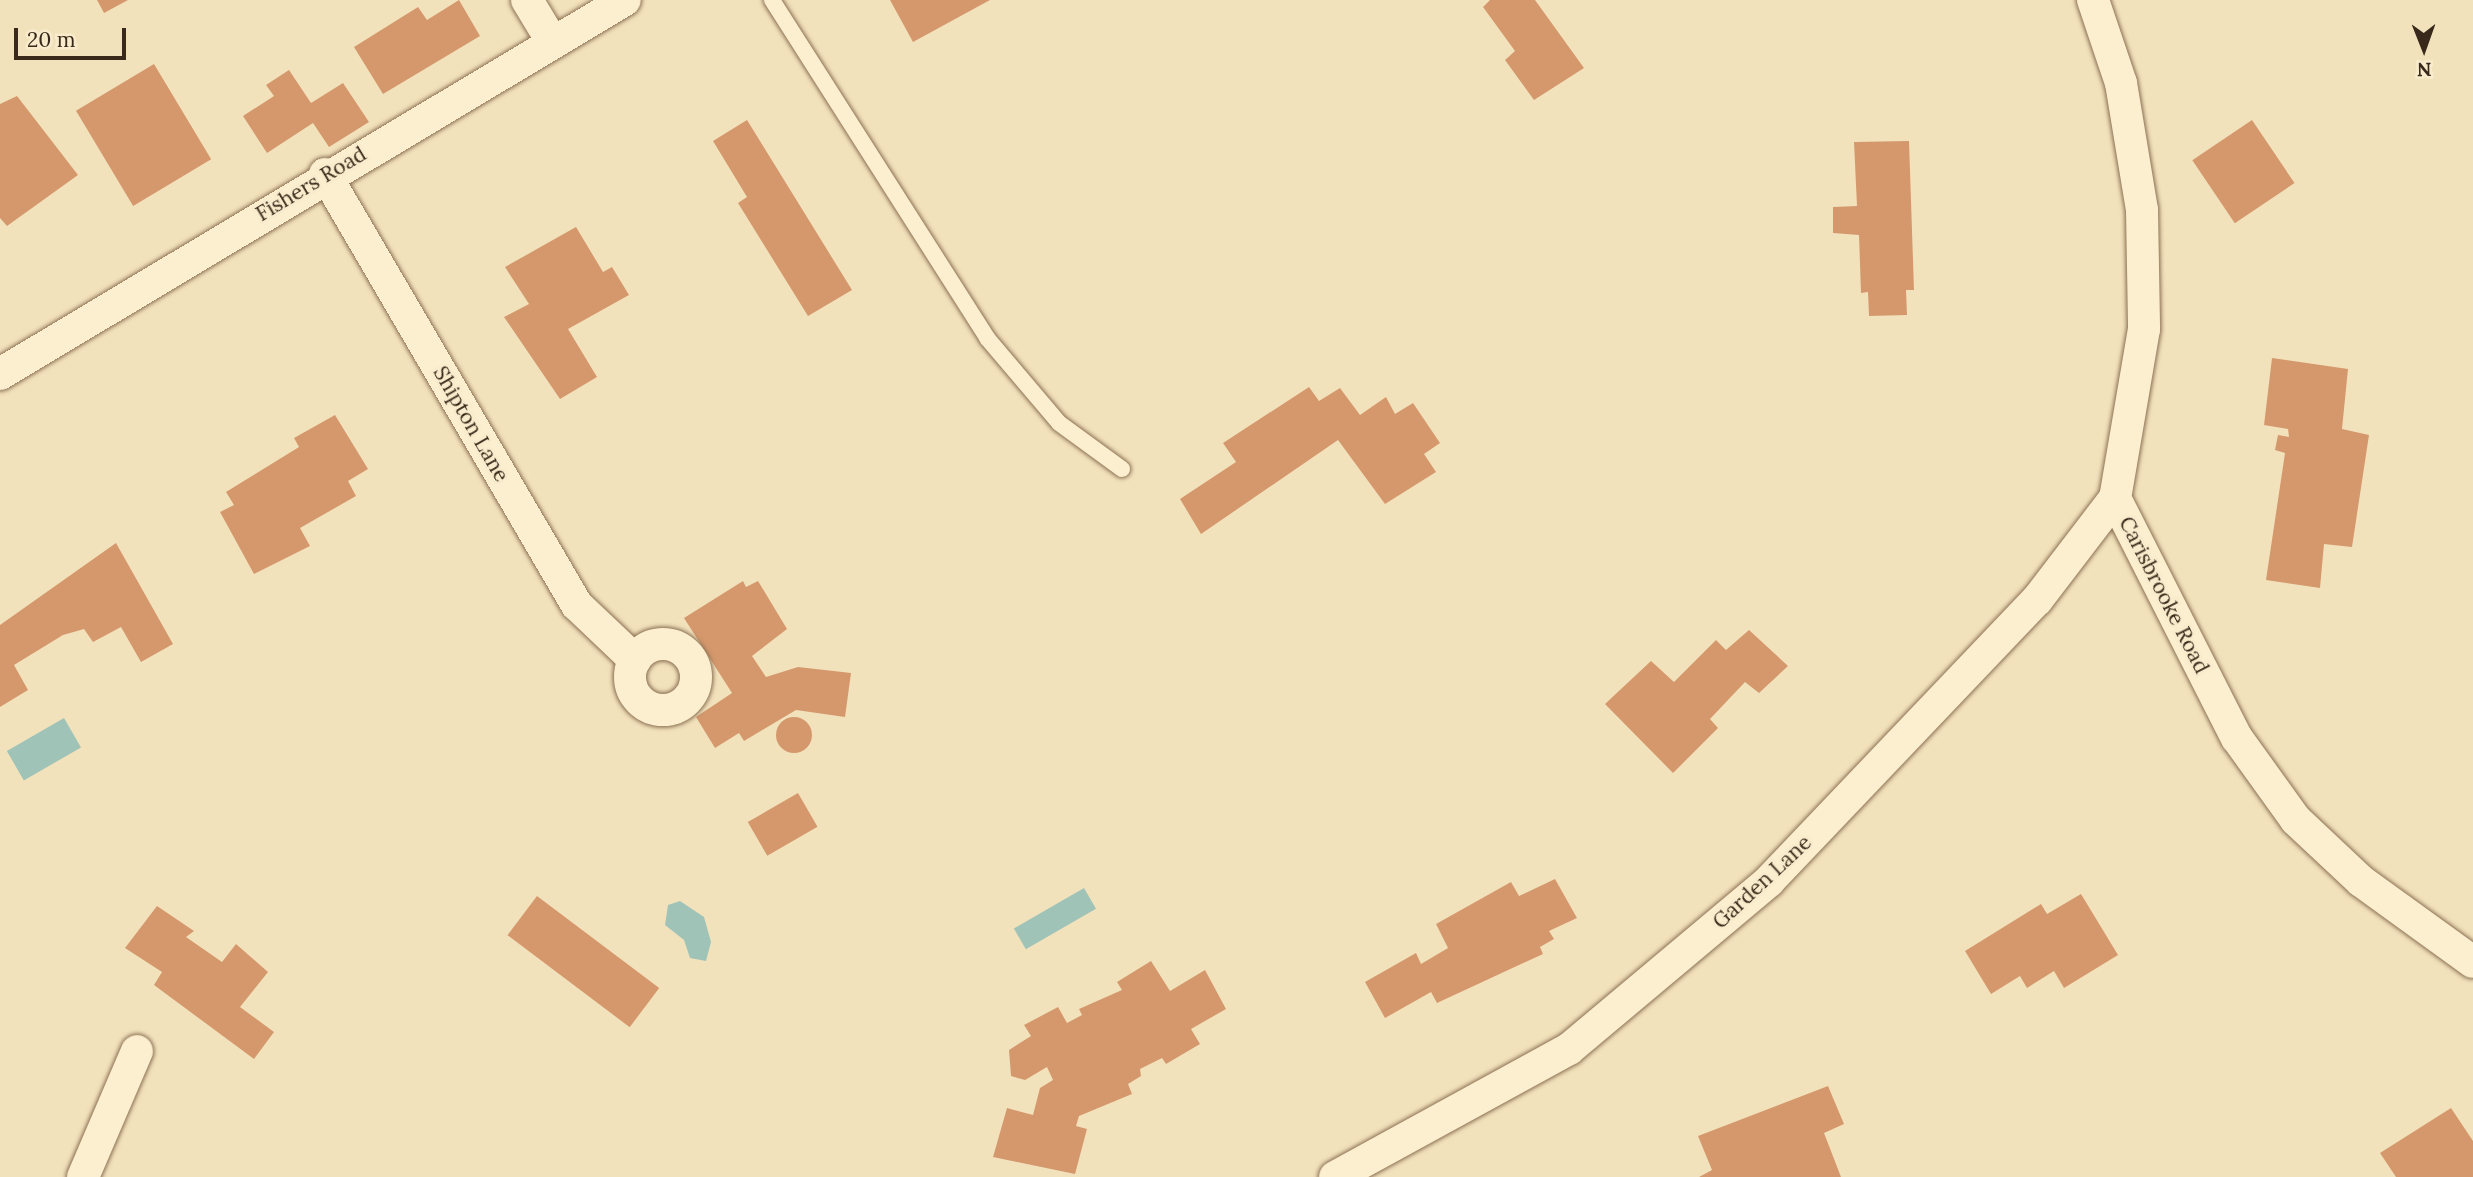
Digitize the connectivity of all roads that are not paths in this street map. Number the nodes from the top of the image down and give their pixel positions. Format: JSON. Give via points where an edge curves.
{"nodes":[{"id":1,"x":527,"y":0,"type":"edge"},
{"id":2,"x":625,"y":0,"type":"edge"},
{"id":3,"x":772,"y":0,"type":"edge"},
{"id":4,"x":2093,"y":0,"type":"edge"},
{"id":5,"x":553,"y":43,"type":"junction"},
{"id":6,"x":325,"y":174,"type":"junction"},
{"id":7,"x":0,"y":374,"type":"edge"},
{"id":8,"x":1122,"y":469,"type":"dead end"},
{"id":9,"x":2115,"y":498,"type":"junction"},
{"id":10,"x":635,"y":660,"type":"dead end"},
{"id":11,"x":2473,"y":962,"type":"edge"},
{"id":12,"x":137,"y":1051,"type":"dead end"},
{"id":13,"x":83,"y":1177,"type":"edge"},
{"id":14,"x":1335,"y":1177,"type":"edge"}],
"edges":[{"from":1,"to":5,"type":"street"},
{"from":2,"to":5,"type":"street","name":"Fishers Road"},
{"from":3,"to":8,"type":"lane","via":[[987,338],[1059,423]]},
{"from":4,"to":9,"type":"street","name":"Carisbrooke Road","via":[[2121,83],[2143,210],[2144,329]]},
{"from":5,"to":6,"type":"street","name":"Fishers Road"},
{"from":6,"to":7,"type":"street","name":"Fishers Road"},
{"from":6,"to":10,"type":"street","name":"Shipton Lane","via":[[577,606]]},
{"from":9,"to":11,"type":"street","name":"Carisbrooke Road","via":[[2237,738],[2296,820],[2361,881]]},
{"from":9,"to":14,"type":"street","name":"Garden Lane","via":[[2037,600],[1769,881],[1569,1049]]},
{"from":12,"to":13,"type":"street"}]}
